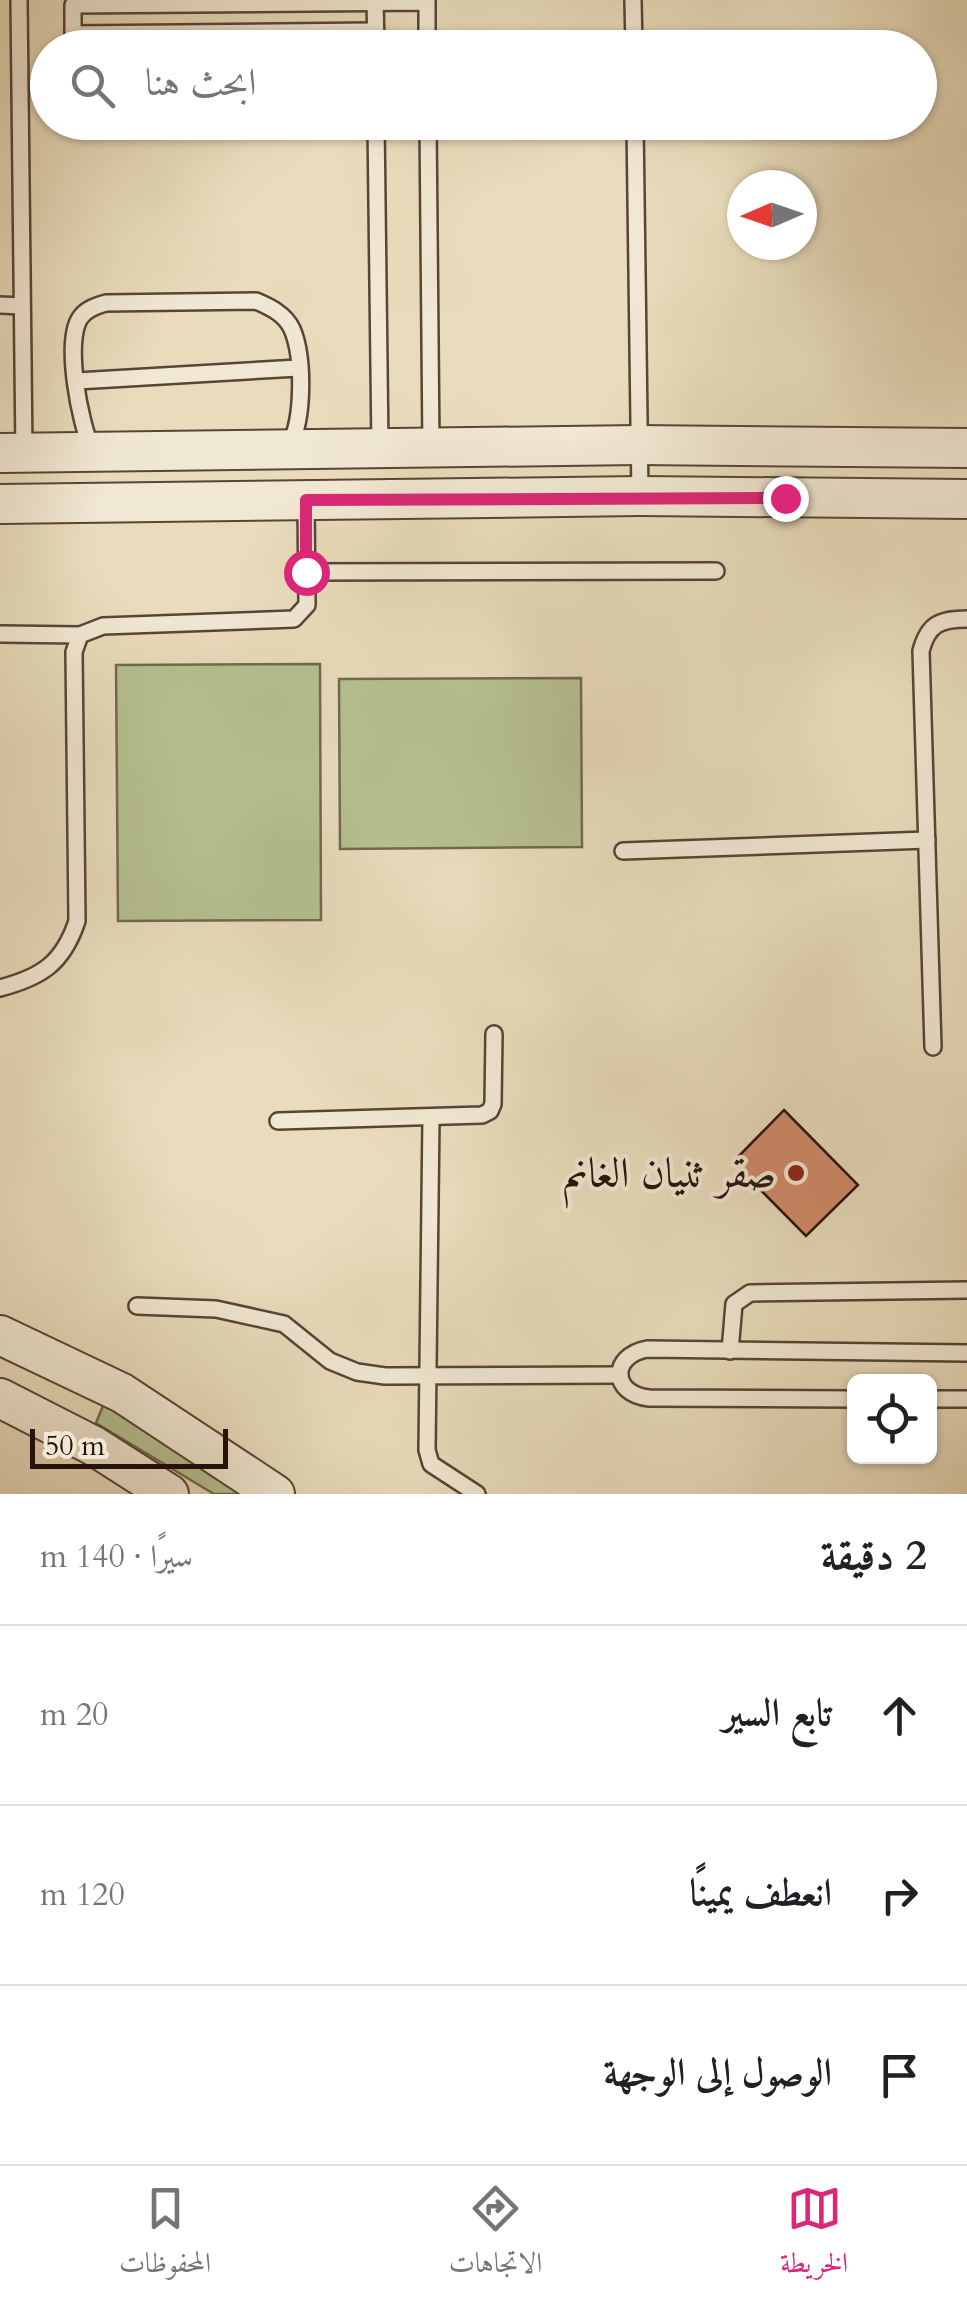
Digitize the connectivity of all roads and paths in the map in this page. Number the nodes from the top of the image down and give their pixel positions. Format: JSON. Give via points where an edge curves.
{"nodes":[{"id":1,"x":19,"y":0,"type":"edge"},
{"id":2,"x":634,"y":0,"type":"edge"},
{"id":3,"x":375,"y":1,"type":"edge"},
{"id":4,"x":393,"y":1,"type":"edge"},
{"id":5,"x":73,"y":30,"type":"edge"},
{"id":6,"x":376,"y":30,"type":"edge"},
{"id":7,"x":427,"y":30,"type":"edge"},
{"id":8,"x":634,"y":30,"type":"edge"},
{"id":9,"x":376,"y":140,"type":"edge"},
{"id":10,"x":428,"y":140,"type":"edge"},
{"id":11,"x":635,"y":140,"type":"edge"},
{"id":12,"x":0,"y":305,"type":"edge"},
{"id":13,"x":22,"y":306,"type":"junction"},
{"id":14,"x":298,"y":368,"type":"junction"},
{"id":15,"x":76,"y":381,"type":"junction"},
{"id":16,"x":638,"y":445,"type":"junction"},
{"id":17,"x":380,"y":448,"type":"junction"},
{"id":18,"x":431,"y":448,"type":"junction"},
{"id":19,"x":967,"y":448,"type":"edge"},
{"id":20,"x":286,"y":450,"type":"junction"},
{"id":21,"x":154,"y":451,"type":"junction"},
{"id":22,"x":94,"y":452,"type":"junction"},
{"id":23,"x":12,"y":453,"type":"edge"},
{"id":24,"x":640,"y":496,"type":"junction"},
{"id":25,"x":967,"y":499,"type":"edge"},
{"id":26,"x":306,"y":500,"type":"junction"},
{"id":27,"x":152,"y":502,"type":"junction"},
{"id":28,"x":0,"y":504,"type":"edge"},
{"id":29,"x":716,"y":571,"type":"dead end"},
{"id":30,"x":306,"y":572,"type":"junction"},
{"id":31,"x":967,"y":618,"type":"edge"},
{"id":32,"x":0,"y":634,"type":"edge"},
{"id":33,"x":80,"y":635,"type":"junction"},
{"id":34,"x":927,"y":840,"type":"junction"},
{"id":35,"x":623,"y":851,"type":"dead end"},
{"id":36,"x":0,"y":988,"type":"edge"},
{"id":37,"x":494,"y":1034,"type":"dead end"},
{"id":38,"x":934,"y":1048,"type":"dead end"},
{"id":39,"x":432,"y":1118,"type":"junction"},
{"id":40,"x":278,"y":1121,"type":"dead end"},
{"id":41,"x":967,"y":1290,"type":"edge"},
{"id":42,"x":138,"y":1306,"type":"dead end"},
{"id":43,"x":0,"y":1335,"type":"edge"},
{"id":44,"x":730,"y":1351,"type":"junction"},
{"id":45,"x":967,"y":1353,"type":"edge"},
{"id":46,"x":428,"y":1375,"type":"junction"},
{"id":47,"x":620,"y":1375,"type":"junction"},
{"id":48,"x":0,"y":1398,"type":"edge"},
{"id":49,"x":847,"y":1399,"type":"edge"},
{"id":50,"x":937,"y":1399,"type":"edge"},
{"id":51,"x":967,"y":1399,"type":"edge"},
{"id":52,"x":169,"y":1494,"type":"edge"},
{"id":53,"x":275,"y":1494,"type":"edge"},
{"id":54,"x":477,"y":1494,"type":"edge"}],
"edges":[{"from":1,"to":13,"type":"lane"},
{"from":2,"to":8,"type":"lane"},
{"from":3,"to":4,"type":"lane"},
{"from":3,"to":5,"type":"lane","via":[[73,5]]},
{"from":3,"to":6,"type":"lane"},
{"from":4,"to":7,"type":"lane","via":[[427,2]]},
{"from":9,"to":17,"type":"lane"},
{"from":10,"to":18,"type":"lane"},
{"from":11,"to":16,"type":"lane"},
{"from":12,"to":13,"type":"lane"},
{"from":13,"to":23,"type":"lane"},
{"from":14,"to":15,"type":"lane"},
{"from":14,"to":15,"type":"lane","via":[[292,327],[256,300],[106,304],[79,320]]},
{"from":14,"to":20,"type":"lane","via":[[301,406]]},
{"from":15,"to":22,"type":"lane"},
{"from":16,"to":18,"type":"street"},
{"from":16,"to":19,"type":"street"},
{"from":16,"to":24,"type":"lane"},
{"from":17,"to":18,"type":"street"},
{"from":17,"to":20,"type":"street"},
{"from":20,"to":21,"type":"street"},
{"from":21,"to":22,"type":"street"},
{"from":21,"to":27,"type":"street","via":[[142,472]]},
{"from":22,"to":23,"type":"street"},
{"from":24,"to":25,"type":"street"},
{"from":24,"to":26,"type":"street"},
{"from":26,"to":27,"type":"street"},
{"from":26,"to":30,"type":"lane"},
{"from":27,"to":28,"type":"street"},
{"from":29,"to":30,"type":"lane"},
{"from":30,"to":33,"type":"lane","via":[[307,605],[294,620],[103,626]]},
{"from":31,"to":34,"type":"lane","via":[[934,624],[921,651]]},
{"from":32,"to":33,"type":"lane"},
{"from":33,"to":36,"type":"lane","via":[[74,652],[77,920],[51,966],[32,980]]},
{"from":34,"to":35,"type":"lane"},
{"from":34,"to":38,"type":"lane"},
{"from":37,"to":39,"type":"lane","via":[[490,1112]]},
{"from":39,"to":40,"type":"lane"},
{"from":39,"to":46,"type":"lane"},
{"from":41,"to":44,"type":"lane","via":[[750,1293],[734,1304]]},
{"from":42,"to":46,"type":"lane","via":[[251,1315],[284,1324],[357,1372]]},
{"from":43,"to":53,"type":"street","via":[[122,1393]]},
{"from":44,"to":45,"type":"lane"},
{"from":44,"to":47,"type":"lane","via":[[633,1352]]},
{"from":46,"to":47,"type":"lane"},
{"from":46,"to":54,"type":"lane","via":[[431,1464]]},
{"from":47,"to":49,"type":"lane","via":[[635,1397]]},
{"from":48,"to":52,"type":"street"},
{"from":50,"to":51,"type":"lane"}]}
